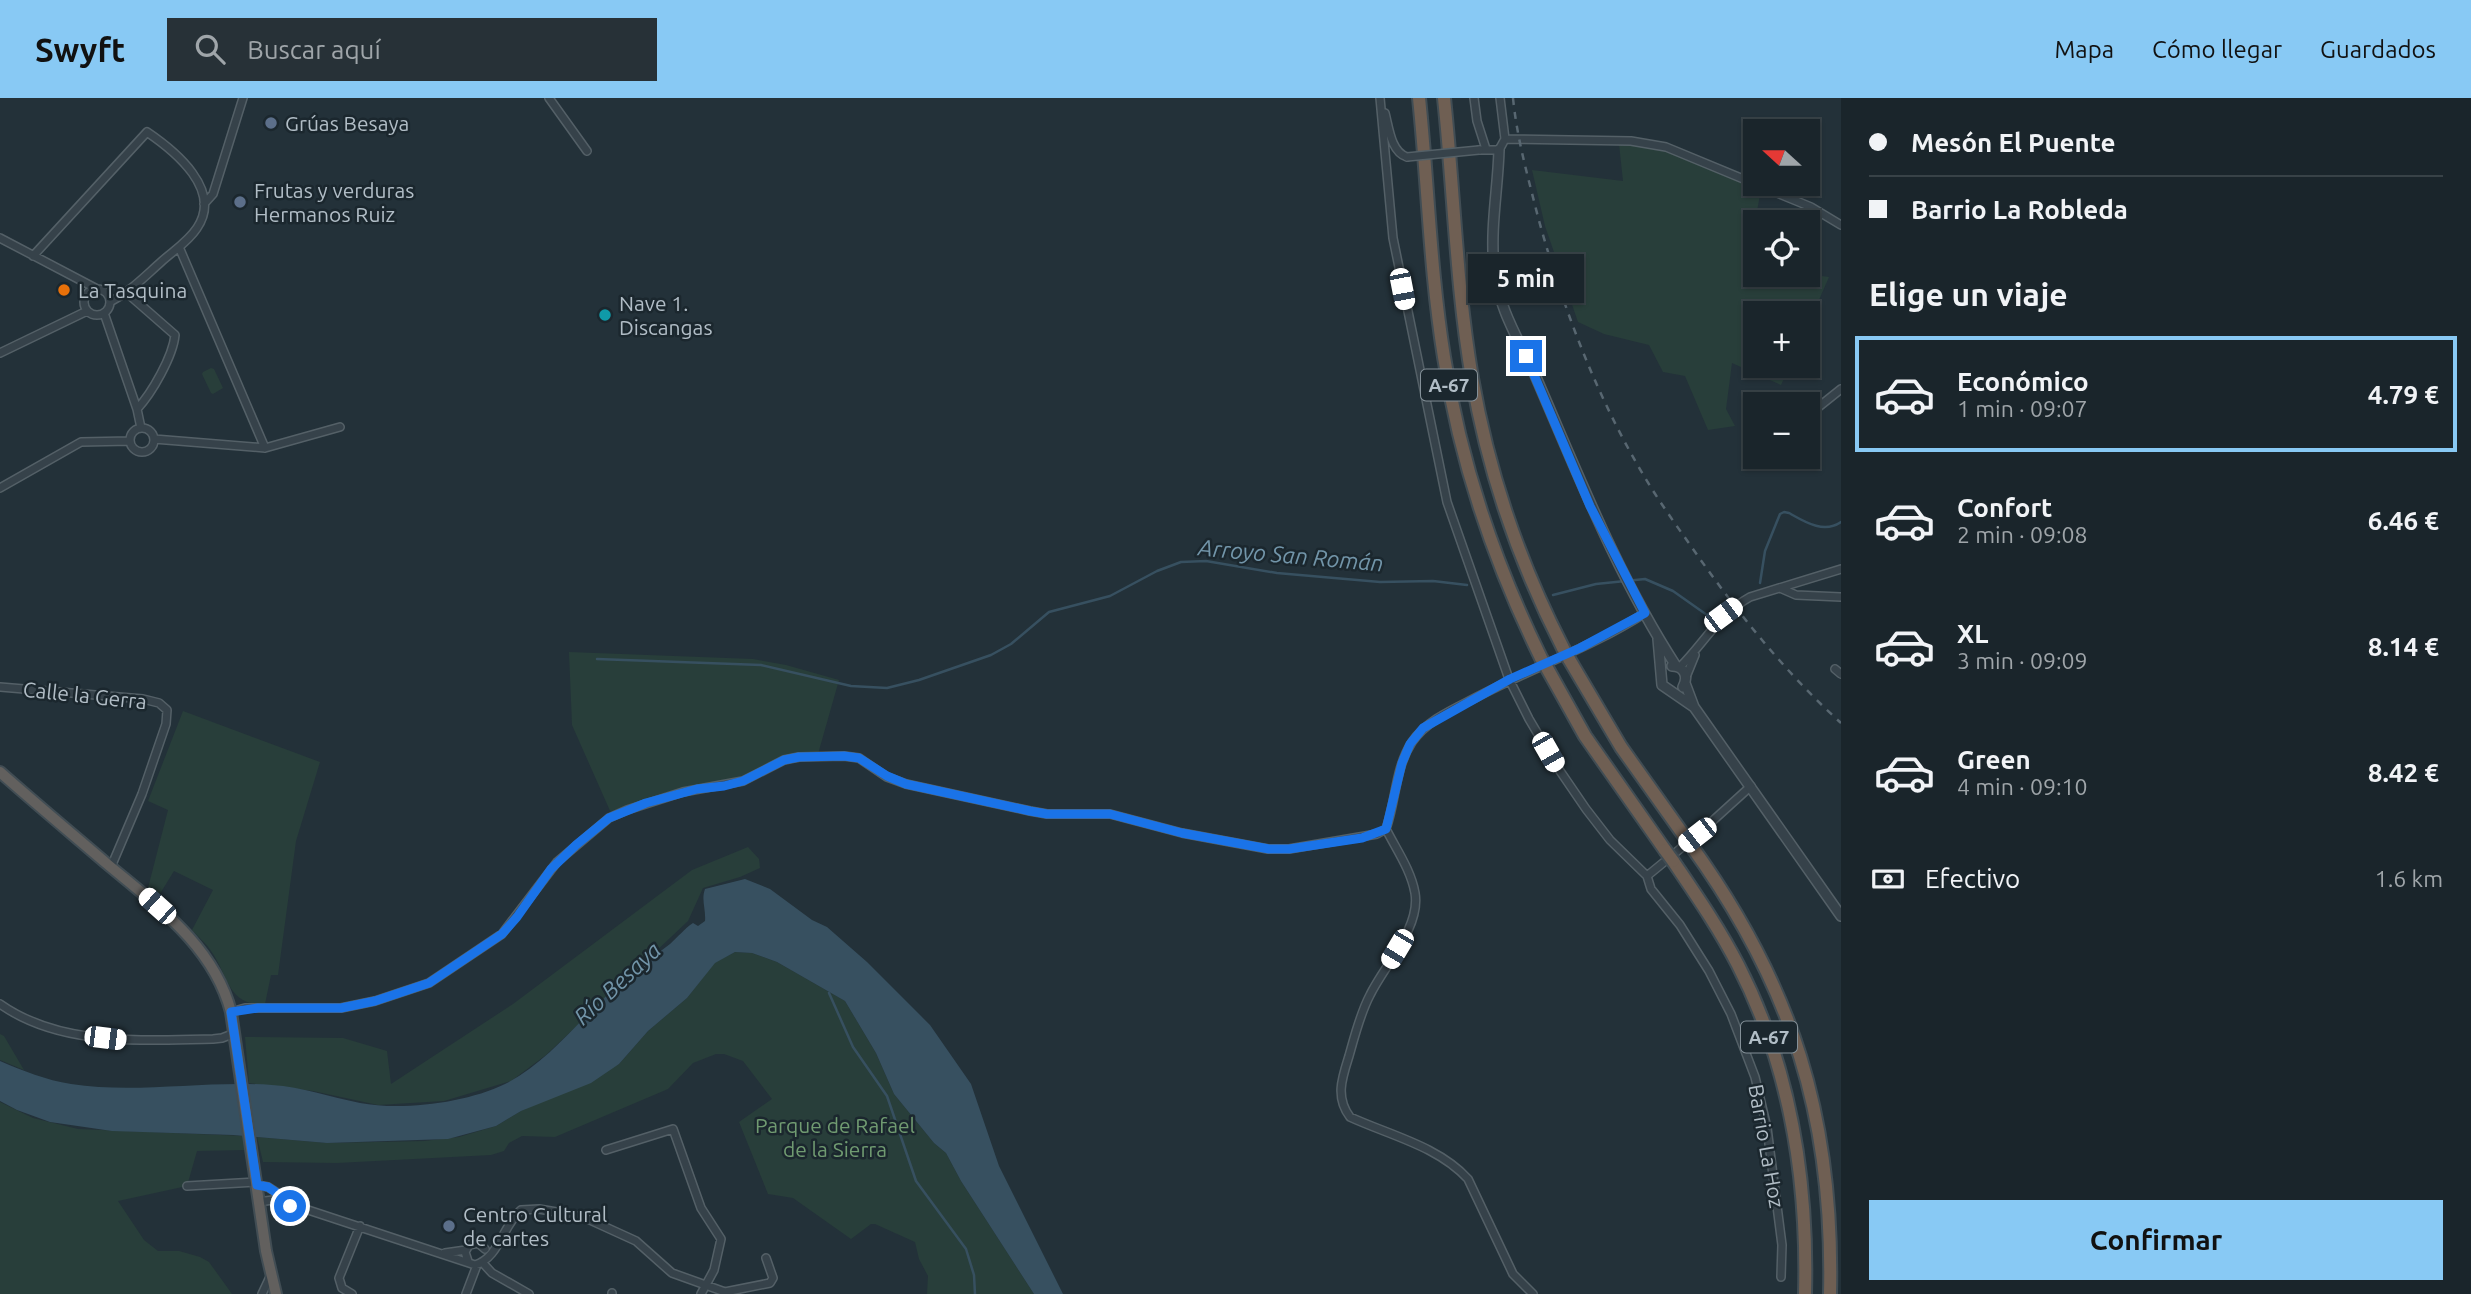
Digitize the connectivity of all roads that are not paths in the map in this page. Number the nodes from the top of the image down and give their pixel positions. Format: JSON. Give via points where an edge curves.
{"nodes":[{"id":1,"x":243,"y":98,"type":"edge"},
{"id":2,"x":549,"y":98,"type":"edge"},
{"id":3,"x":1380,"y":98,"type":"edge"},
{"id":4,"x":1419,"y":98,"type":"edge"},
{"id":5,"x":1444,"y":98,"type":"edge"},
{"id":6,"x":1474,"y":98,"type":"edge"},
{"id":7,"x":1500,"y":98,"type":"edge"},
{"id":8,"x":1505,"y":139,"type":"junction"},
{"id":9,"x":1483,"y":149,"type":"junction"},
{"id":10,"x":1499,"y":150,"type":"junction"},
{"id":11,"x":587,"y":151,"type":"dead end"},
{"id":12,"x":1407,"y":157,"type":"junction"},
{"id":13,"x":1386,"y":165,"type":"junction"},
{"id":14,"x":204,"y":204,"type":"junction"},
{"id":15,"x":1841,"y":225,"type":"edge"},
{"id":16,"x":1,"y":240,"type":"edge"},
{"id":17,"x":179,"y":247,"type":"junction"},
{"id":18,"x":33,"y":256,"type":"junction"},
{"id":19,"x":76,"y":279,"type":"junction"},
{"id":20,"x":99,"y":289,"type":"junction"},
{"id":21,"x":88,"y":293,"type":"junction"},
{"id":22,"x":127,"y":293,"type":"junction"},
{"id":23,"x":110,"y":302,"type":"junction"},
{"id":24,"x":87,"y":311,"type":"junction"},
{"id":25,"x":104,"y":313,"type":"junction"},
{"id":26,"x":0,"y":353,"type":"edge"},
{"id":27,"x":1841,"y":388,"type":"edge"},
{"id":28,"x":1820,"y":406,"type":"edge"},
{"id":29,"x":137,"y":409,"type":"junction"},
{"id":30,"x":340,"y":427,"type":"dead end"},
{"id":31,"x":141,"y":428,"type":"junction"},
{"id":32,"x":154,"y":439,"type":"junction"},
{"id":33,"x":130,"y":441,"type":"junction"},
{"id":34,"x":265,"y":449,"type":"junction"},
{"id":35,"x":0,"y":488,"type":"edge"},
{"id":36,"x":1841,"y":569,"type":"edge"},
{"id":37,"x":1780,"y":588,"type":"junction"},
{"id":38,"x":1841,"y":597,"type":"edge"},
{"id":39,"x":1645,"y":613,"type":"junction"},
{"id":40,"x":1658,"y":637,"type":"junction"},
{"id":41,"x":1696,"y":651,"type":"junction"},
{"id":42,"x":1678,"y":666,"type":"junction"},
{"id":43,"x":1662,"y":672,"type":"junction"},
{"id":44,"x":1510,"y":679,"type":"junction"},
{"id":45,"x":1686,"y":680,"type":"junction"},
{"id":46,"x":0,"y":687,"type":"edge"},
{"id":47,"x":1673,"y":692,"type":"junction"},
{"id":48,"x":1694,"y":707,"type":"junction"},
{"id":49,"x":0,"y":772,"type":"edge"},
{"id":50,"x":1751,"y":786,"type":"junction"},
{"id":51,"x":1386,"y":829,"type":"junction"},
{"id":52,"x":111,"y":867,"type":"junction"},
{"id":53,"x":1647,"y":876,"type":"junction"},
{"id":54,"x":1841,"y":916,"type":"edge"},
{"id":55,"x":0,"y":1004,"type":"edge"},
{"id":56,"x":231,"y":1012,"type":"junction"},
{"id":57,"x":235,"y":1038,"type":"junction"},
{"id":58,"x":606,"y":1150,"type":"dead end"},
{"id":59,"x":256,"y":1181,"type":"junction"},
{"id":60,"x":187,"y":1186,"type":"dead end"},
{"id":61,"x":258,"y":1202,"type":"junction"},
{"id":62,"x":296,"y":1206,"type":"junction"},
{"id":63,"x":360,"y":1226,"type":"junction"},
{"id":64,"x":1805,"y":1233,"type":"junction"},
{"id":65,"x":497,"y":1246,"type":"junction"},
{"id":66,"x":485,"y":1249,"type":"junction"},
{"id":67,"x":466,"y":1250,"type":"junction"},
{"id":68,"x":445,"y":1253,"type":"junction"},
{"id":69,"x":766,"y":1258,"type":"dead end"},
{"id":70,"x":468,"y":1261,"type":"junction"},
{"id":71,"x":482,"y":1262,"type":"junction"},
{"id":72,"x":270,"y":1277,"type":"junction"},
{"id":73,"x":1781,"y":1277,"type":"dead end"},
{"id":74,"x":707,"y":1286,"type":"junction"},
{"id":75,"x":262,"y":1294,"type":"edge"},
{"id":76,"x":276,"y":1294,"type":"edge"},
{"id":77,"x":352,"y":1294,"type":"edge"},
{"id":78,"x":466,"y":1294,"type":"edge"},
{"id":79,"x":529,"y":1294,"type":"edge"},
{"id":80,"x":701,"y":1294,"type":"edge"},
{"id":81,"x":1533,"y":1294,"type":"edge"},
{"id":82,"x":1798,"y":1294,"type":"edge"},
{"id":83,"x":1805,"y":1294,"type":"edge"},
{"id":84,"x":1830,"y":1294,"type":"edge"}],
"edges":[{"from":1,"to":14,"type":"street","via":[[212,194]]},
{"from":2,"to":11,"type":"street"},
{"from":3,"to":12,"type":"street","via":[[1395,148]]},
{"from":3,"to":13,"type":"street","name":"Barrio La Hoz"},
{"from":4,"to":64,"type":"highway","number":"A-67","via":[[1447,376],[1490,541],[1544,663],[1585,736],[1707,912],[1752,995],[1772,1045],[1794,1128]]},
{"from":5,"to":84,"type":"highway","number":"A-67","via":[[1462,310],[1479,413],[1511,526],[1566,653],[1621,747],[1727,897],[1781,999],[1817,1116],[1830,1220]]},
{"from":6,"to":9,"type":"street"},
{"from":7,"to":8,"type":"street"},
{"from":8,"to":10,"type":"street"},
{"from":8,"to":15,"type":"street","via":[[1631,141],[1666,147]]},
{"from":9,"to":10,"type":"street"},
{"from":9,"to":12,"type":"street","bridge":true},
{"from":10,"to":39,"type":"street","via":[[1494,267],[1508,319],[1583,489]]},
{"from":12,"to":13,"type":"street"},
{"from":13,"to":44,"type":"street","name":"Barrio La Hoz","via":[[1392,238],[1447,502]]},
{"from":14,"to":17,"type":"street","via":[[198,228]]},
{"from":14,"to":18,"type":"street","via":[[192,170],[146,132]]},
{"from":16,"to":18,"type":"street"},
{"from":17,"to":22,"type":"street"},
{"from":17,"to":34,"type":"street"},
{"from":18,"to":19,"type":"street"},
{"from":19,"to":20,"type":"street"},
{"from":19,"to":21,"type":"street"},
{"from":20,"to":21,"type":"street"},
{"from":20,"to":23,"type":"street"},
{"from":21,"to":24,"type":"street","via":[[84,300]]},
{"from":22,"to":23,"type":"street"},
{"from":22,"to":29,"type":"street","via":[[176,335],[148,396]]},
{"from":23,"to":25,"type":"street"},
{"from":24,"to":25,"type":"street"},
{"from":24,"to":26,"type":"street"},
{"from":25,"to":29,"type":"street"},
{"from":27,"to":28,"type":"street"},
{"from":29,"to":31,"type":"street"},
{"from":30,"to":34,"type":"street"},
{"from":31,"to":32,"type":"street"},
{"from":31,"to":33,"type":"street"},
{"from":32,"to":33,"type":"street","via":[[149,450],[141,452]]},
{"from":32,"to":34,"type":"street"},
{"from":33,"to":35,"type":"street","via":[[81,442]]},
{"from":36,"to":37,"type":"street"},
{"from":37,"to":38,"type":"street","via":[[1796,595]]},
{"from":37,"to":41,"type":"street","via":[[1750,597],[1723,615]]},
{"from":39,"to":40,"type":"street"},
{"from":39,"to":44,"type":"street"},
{"from":40,"to":42,"type":"street"},
{"from":40,"to":43,"type":"street"},
{"from":41,"to":42,"type":"street"},
{"from":41,"to":45,"type":"street"},
{"from":42,"to":43,"type":"street","via":[[1668,666]]},
{"from":42,"to":45,"type":"street"},
{"from":43,"to":47,"type":"street","via":[[1662,685]]},
{"from":44,"to":51,"type":"street","via":[[1423,728],[1402,763]]},
{"from":44,"to":53,"type":"street","name":"Barrio La Hoz","via":[[1552,758],[1586,809]]},
{"from":45,"to":47,"type":"street","via":[[1682,689]]},
{"from":45,"to":48,"type":"street"},
{"from":46,"to":52,"type":"street","name":"Calle la Gerra","via":[[143,699],[167,710],[146,782]]},
{"from":47,"to":48,"type":"street"},
{"from":48,"to":50,"type":"street"},
{"from":49,"to":52,"type":"highway"},
{"from":50,"to":53,"type":"street"},
{"from":50,"to":54,"type":"street"},
{"from":51,"to":56,"type":"street","via":[[1362,838],[1289,849],[1250,847],[1110,814],[1047,814],[1005,807],[906,784],[859,758],[792,758],[743,781],[683,792],[609,818],[551,869],[502,934],[426,984],[341,1008]]},
{"from":51,"to":81,"type":"street","via":[[1411,880],[1414,907],[1405,936],[1360,1016],[1340,1085],[1344,1110],[1349,1117],[1433,1153],[1460,1171],[1513,1274]]},
{"from":52,"to":56,"type":"highway","via":[[192,940],[219,979]]},
{"from":53,"to":73,"type":"street","name":"Barrio La Hoz","via":[[1651,889],[1709,971],[1755,1077],[1770,1147],[1782,1245]]},
{"from":55,"to":57,"type":"street","via":[[38,1023],[87,1036],[123,1040]]},
{"from":56,"to":57,"type":"highway"},
{"from":57,"to":59,"type":"highway"},
{"from":58,"to":74,"type":"street","via":[[673,1129],[701,1208],[720,1239]]},
{"from":59,"to":60,"type":"street"},
{"from":59,"to":61,"type":"highway"},
{"from":59,"to":62,"type":"street"},
{"from":61,"to":62,"type":"street","via":[[273,1200]]},
{"from":61,"to":72,"type":"highway"},
{"from":62,"to":63,"type":"street"},
{"from":63,"to":68,"type":"street"},
{"from":63,"to":77,"type":"street","via":[[339,1280]]},
{"from":64,"to":82,"type":"highway"},
{"from":64,"to":83,"type":"highway","number":"A-67"},
{"from":65,"to":66,"type":"street"},
{"from":65,"to":71,"type":"street"},
{"from":65,"to":74,"type":"street","via":[[521,1210],[566,1213],[626,1236],[672,1273]]},
{"from":66,"to":67,"type":"street","via":[[474,1243]]},
{"from":66,"to":71,"type":"street"},
{"from":67,"to":68,"type":"street"},
{"from":67,"to":70,"type":"street"},
{"from":68,"to":70,"type":"street"},
{"from":69,"to":74,"type":"street","via":[[773,1278],[770,1283],[725,1293]]},
{"from":70,"to":71,"type":"street"},
{"from":71,"to":78,"type":"street"},
{"from":71,"to":79,"type":"street"},
{"from":72,"to":75,"type":"street"},
{"from":72,"to":76,"type":"highway"},
{"from":74,"to":80,"type":"street"}]}
